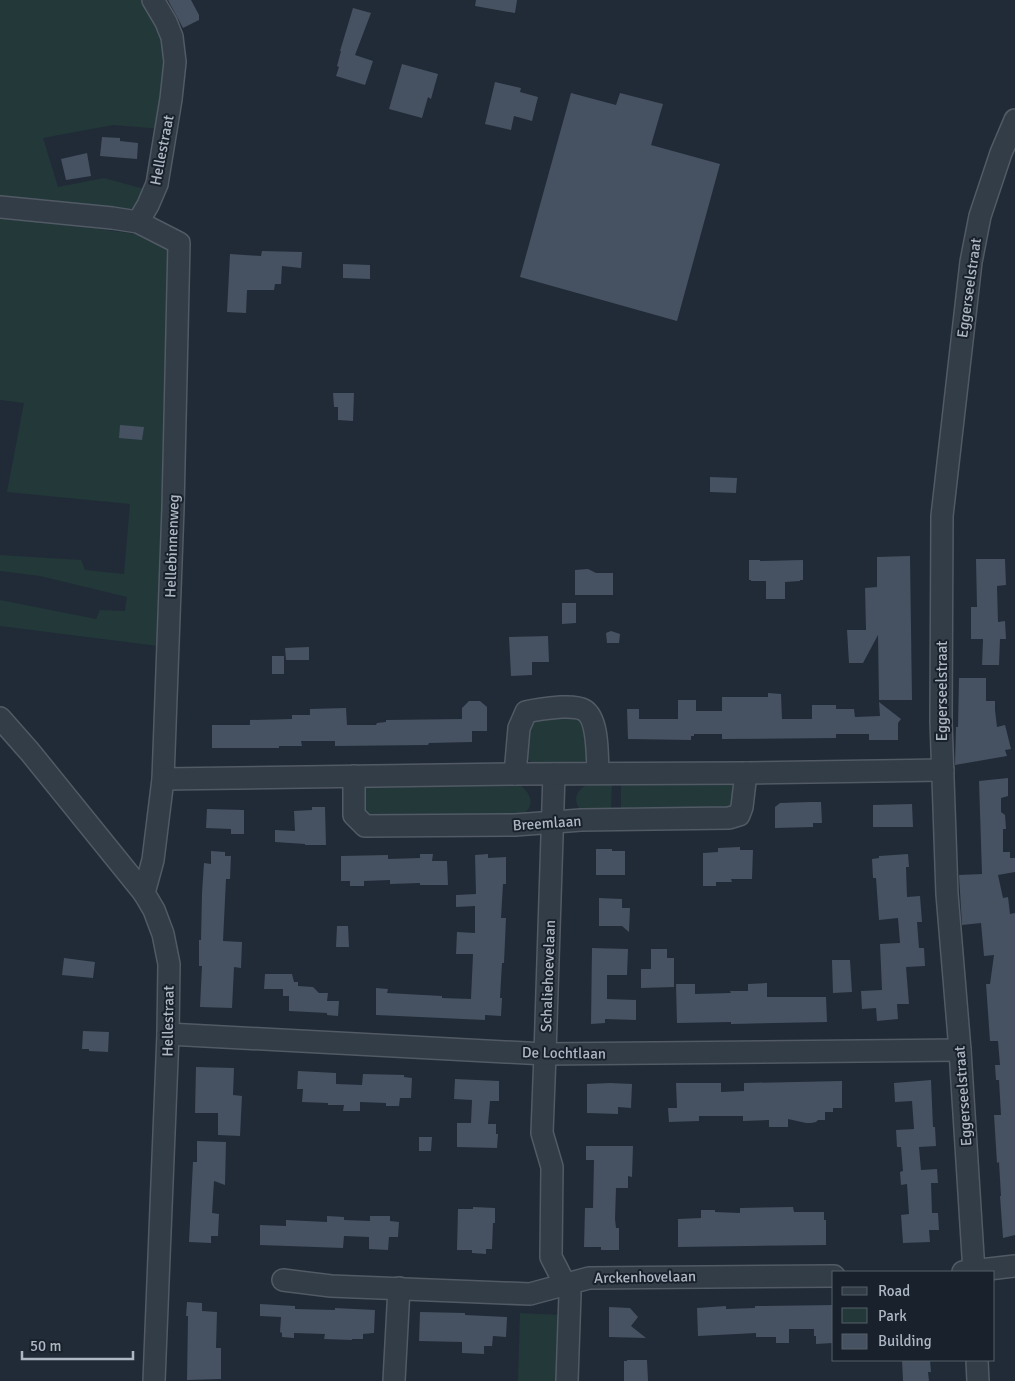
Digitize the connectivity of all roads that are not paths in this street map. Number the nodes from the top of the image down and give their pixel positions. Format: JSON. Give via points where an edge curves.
{"nodes":[{"id":1,"x":153,"y":0,"type":"edge"},
{"id":2,"x":1015,"y":120,"type":"edge"},
{"id":3,"x":0,"y":207,"type":"edge"},
{"id":4,"x":138,"y":222,"type":"junction"},
{"id":5,"x":0,"y":718,"type":"edge"},
{"id":6,"x":943,"y":770,"type":"junction"},
{"id":7,"x":598,"y":773,"type":"junction"},
{"id":8,"x":746,"y":773,"type":"junction"},
{"id":9,"x":515,"y":774,"type":"junction"},
{"id":10,"x":554,"y":774,"type":"junction"},
{"id":11,"x":354,"y":776,"type":"junction"},
{"id":12,"x":163,"y":779,"type":"junction"},
{"id":13,"x":552,"y":822,"type":"junction"},
{"id":14,"x":144,"y":892,"type":"junction"},
{"id":15,"x":168,"y":1034,"type":"junction"},
{"id":16,"x":960,"y":1050,"type":"junction"},
{"id":17,"x":546,"y":1054,"type":"junction"},
{"id":18,"x":1015,"y":1266,"type":"edge"},
{"id":19,"x":970,"y":1271,"type":"edge"},
{"id":20,"x":978,"y":1271,"type":"edge"},
{"id":21,"x":832,"y":1276,"type":"edge"},
{"id":22,"x":283,"y":1280,"type":"dead end"},
{"id":23,"x":565,"y":1284,"type":"junction"},
{"id":24,"x":399,"y":1288,"type":"junction"},
{"id":25,"x":977,"y":1361,"type":"edge"},
{"id":26,"x":154,"y":1381,"type":"edge"},
{"id":27,"x":394,"y":1381,"type":"edge"},
{"id":28,"x":567,"y":1381,"type":"edge"},
{"id":29,"x":978,"y":1381,"type":"edge"}],
"edges":[{"from":1,"to":4,"type":"street","name":"Hellestraat","via":[[172,37],[175,62],[157,184]]},
{"from":2,"to":6,"type":"street","name":"Eggerseelstraat","via":[[980,216],[971,262],[942,516]]},
{"from":3,"to":4,"type":"street"},
{"from":4,"to":12,"type":"street","name":"Hellebinnenweg","via":[[179,243]]},
{"from":5,"to":14,"type":"street","name":"Hellestraat"},
{"from":6,"to":8,"type":"street"},
{"from":6,"to":16,"type":"street","name":"Eggerseelstraat","via":[[947,894]]},
{"from":7,"to":8,"type":"street"},
{"from":7,"to":9,"type":"street","via":[[591,717],[574,707],[526,712],[519,728]]},
{"from":7,"to":10,"type":"street"},
{"from":8,"to":13,"type":"street","name":"Breemlaan","via":[[742,807],[739,815],[730,818]]},
{"from":9,"to":10,"type":"street"},
{"from":9,"to":11,"type":"street"},
{"from":10,"to":13,"type":"street","name":"Schaliehoevelaan"},
{"from":11,"to":12,"type":"street"},
{"from":11,"to":13,"type":"street","name":"Breemlaan","via":[[354,814],[365,826],[515,826]]},
{"from":12,"to":14,"type":"street","name":"Hellebinnenweg","via":[[153,860]]},
{"from":13,"to":17,"type":"street","name":"Schaliehoevelaan"},
{"from":14,"to":15,"type":"street","name":"Hellestraat","via":[[154,910],[169,964]]},
{"from":15,"to":17,"type":"street","name":"De Lochtlaan"},
{"from":15,"to":26,"type":"street","name":"Hellestraat"},
{"from":16,"to":17,"type":"street","name":"De Lochtlaan"},
{"from":16,"to":19,"type":"street","name":"Eggerseelstraat"},
{"from":17,"to":23,"type":"street","name":"Schaliehoevelaan","via":[[542,1133],[552,1167],[551,1257]]},
{"from":18,"to":20,"type":"street"},
{"from":21,"to":23,"type":"street","name":"Arckenhovelaan","via":[[589,1278]]},
{"from":22,"to":24,"type":"street","name":"Arckenhovelaan","via":[[331,1286]]},
{"from":23,"to":24,"type":"street","name":"Arckenhovelaan","via":[[530,1294]]},
{"from":23,"to":28,"type":"street","name":"Schaliehoevelaan","via":[[570,1294]]},
{"from":24,"to":27,"type":"street"},
{"from":25,"to":29,"type":"street"}]}
